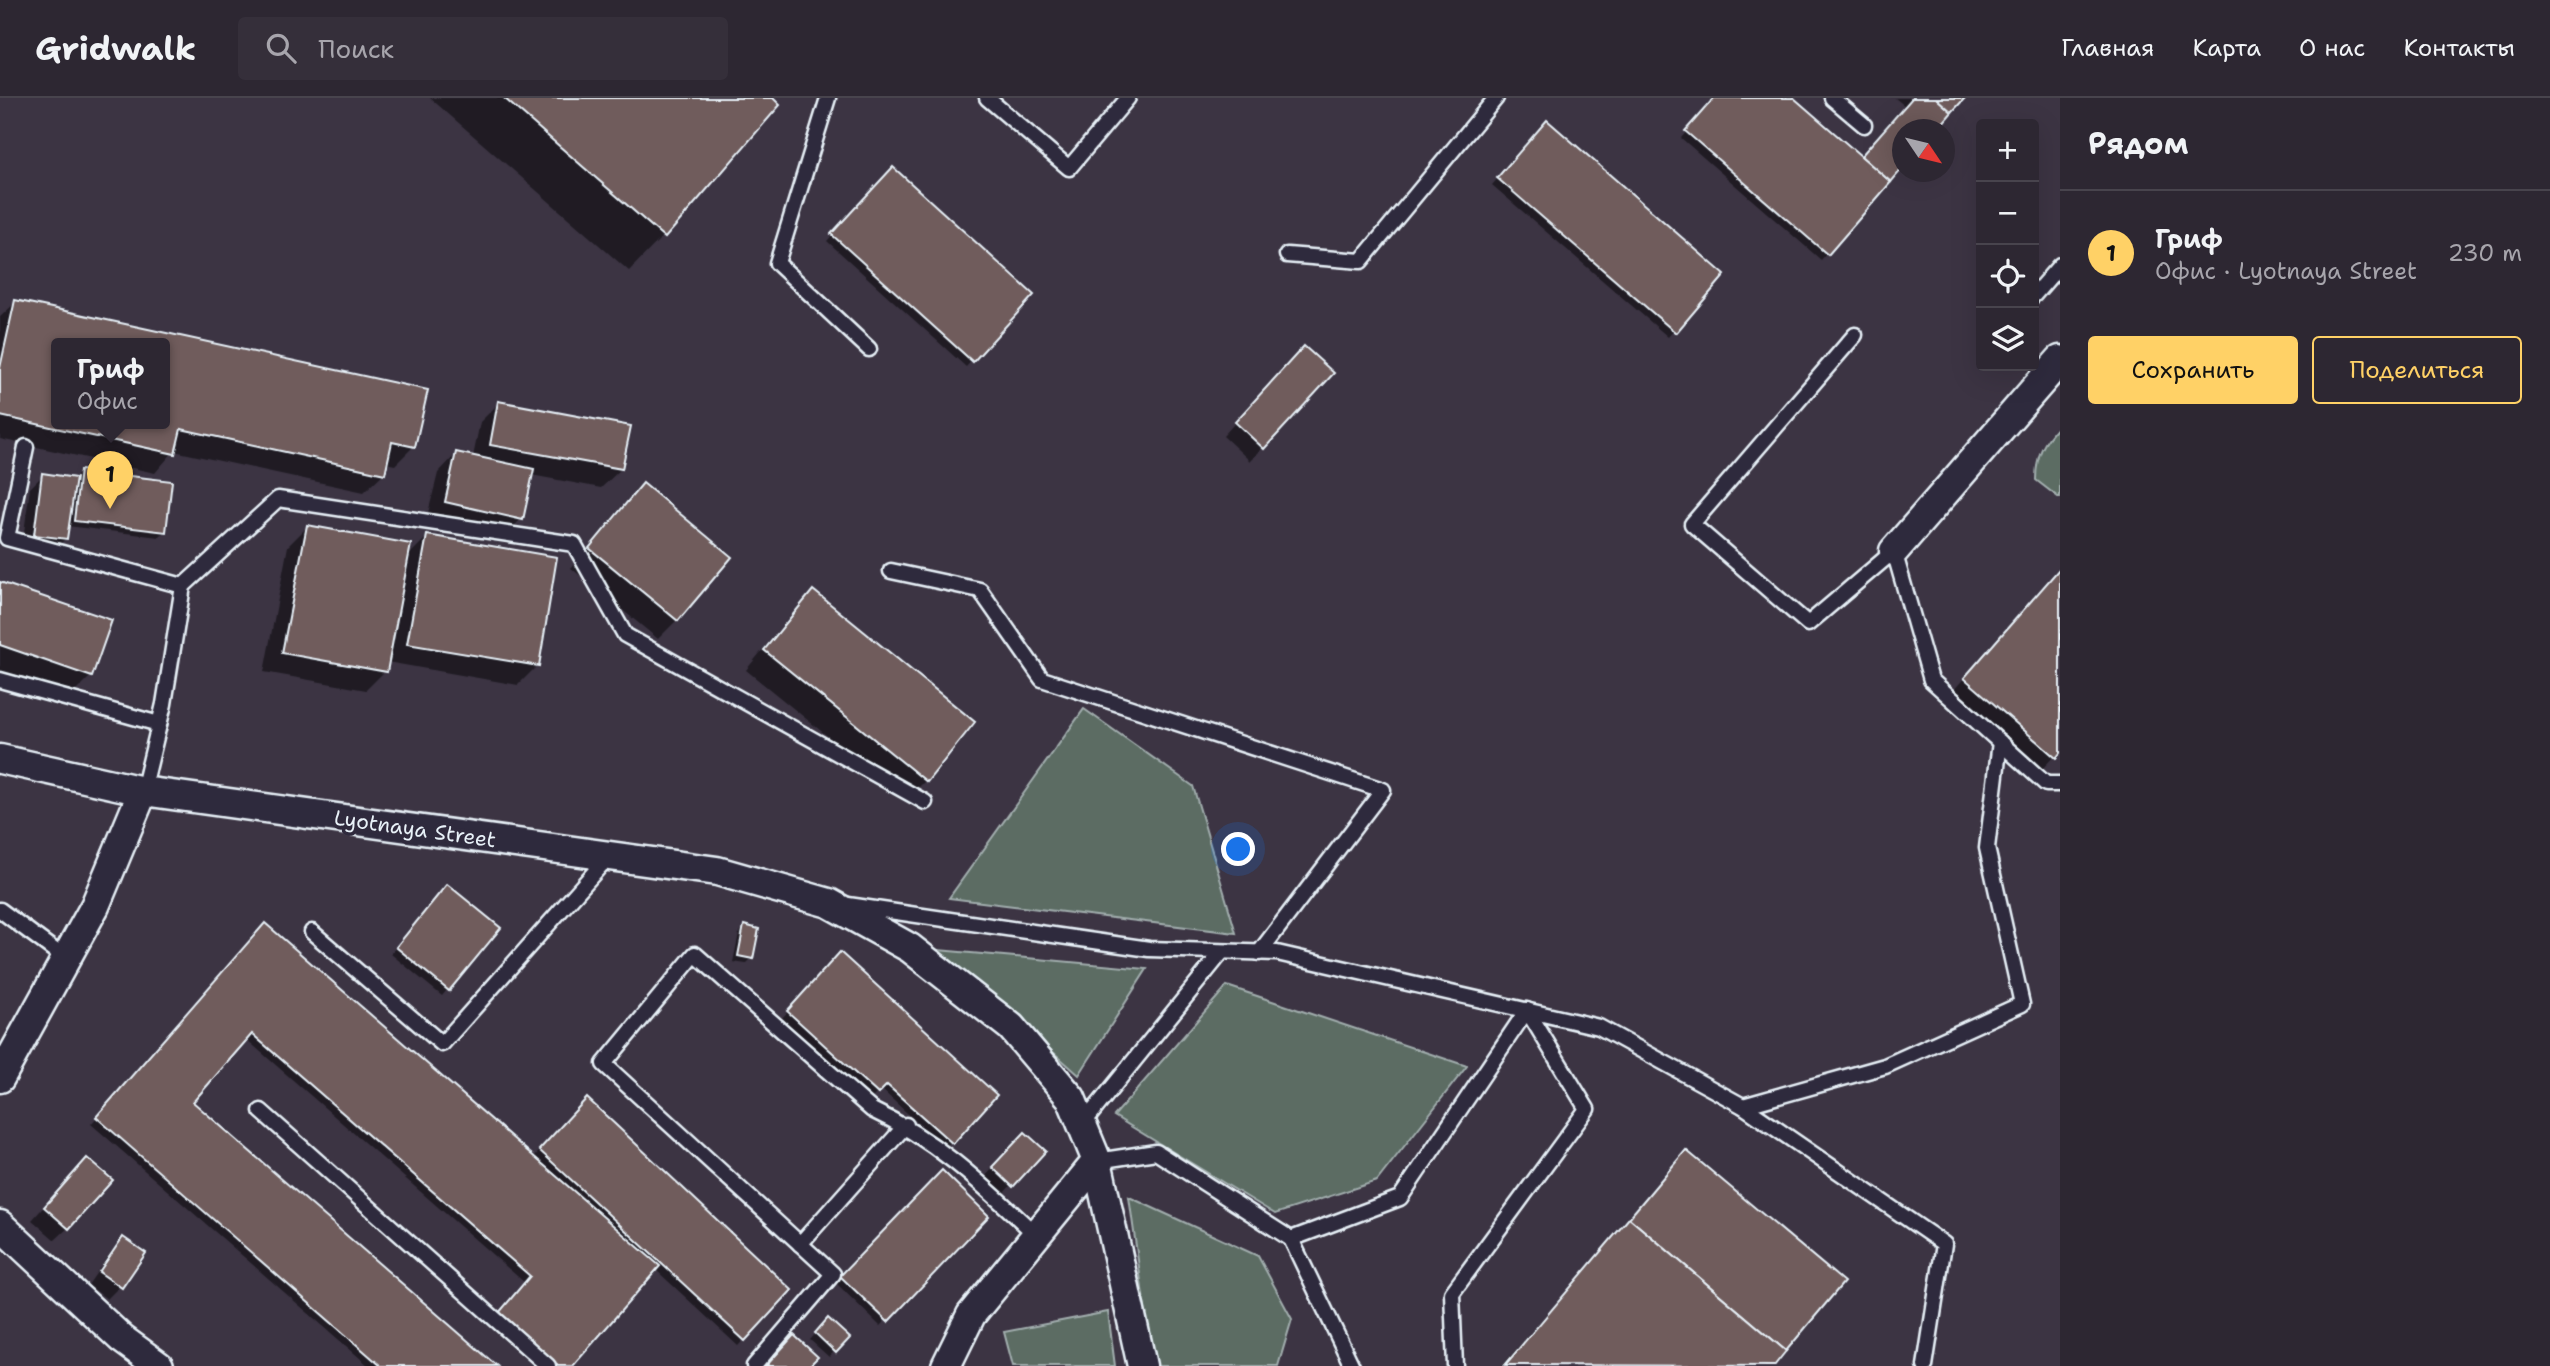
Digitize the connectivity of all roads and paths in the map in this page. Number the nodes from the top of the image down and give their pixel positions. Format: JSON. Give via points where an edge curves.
{"nodes":[{"id":1,"x":828,"y":98,"type":"edge"},
{"id":2,"x":987,"y":98,"type":"edge"},
{"id":3,"x":1128,"y":98,"type":"edge"},
{"id":4,"x":1496,"y":98,"type":"edge"},
{"id":5,"x":1832,"y":98,"type":"edge"},
{"id":6,"x":1864,"y":125,"type":"dead end"},
{"id":7,"x":1287,"y":256,"type":"dead end"},
{"id":8,"x":2060,"y":265,"type":"edge"},
{"id":9,"x":2039,"y":289,"type":"edge"},
{"id":10,"x":1855,"y":335,"type":"dead end"},
{"id":11,"x":869,"y":349,"type":"dead end"},
{"id":12,"x":2060,"y":360,"type":"edge"},
{"id":13,"x":26,"y":447,"type":"dead end"},
{"id":14,"x":1894,"y":551,"type":"junction"},
{"id":15,"x":891,"y":571,"type":"dead end"},
{"id":16,"x":183,"y":586,"type":"junction"},
{"id":17,"x":0,"y":680,"type":"edge"},
{"id":18,"x":159,"y":724,"type":"junction"},
{"id":19,"x":2000,"y":742,"type":"junction"},
{"id":20,"x":0,"y":759,"type":"edge"},
{"id":21,"x":2060,"y":784,"type":"edge"},
{"id":22,"x":143,"y":791,"type":"junction"},
{"id":23,"x":925,"y":802,"type":"dead end"},
{"id":24,"x":609,"y":856,"type":"junction"},
{"id":25,"x":829,"y":903,"type":"junction"},
{"id":26,"x":0,"y":910,"type":"edge"},
{"id":27,"x":312,"y":932,"type":"dead end"},
{"id":28,"x":1222,"y":952,"type":"junction"},
{"id":29,"x":1259,"y":953,"type":"junction"},
{"id":30,"x":66,"y":959,"type":"junction"},
{"id":31,"x":1527,"y":1010,"type":"junction"},
{"id":32,"x":0,"y":1078,"type":"edge"},
{"id":33,"x":1743,"y":1106,"type":"junction"},
{"id":34,"x":261,"y":1111,"type":"dead end"},
{"id":35,"x":906,"y":1125,"type":"junction"},
{"id":36,"x":1082,"y":1125,"type":"junction"},
{"id":37,"x":1097,"y":1161,"type":"junction"},
{"id":38,"x":0,"y":1225,"type":"edge"},
{"id":39,"x":1035,"y":1234,"type":"junction"},
{"id":40,"x":1291,"y":1239,"type":"junction"},
{"id":41,"x":800,"y":1244,"type":"junction"},
{"id":42,"x":159,"y":1366,"type":"edge"},
{"id":43,"x":548,"y":1366,"type":"edge"},
{"id":44,"x":754,"y":1366,"type":"edge"},
{"id":45,"x":946,"y":1366,"type":"edge"},
{"id":46,"x":1142,"y":1366,"type":"edge"},
{"id":47,"x":1352,"y":1366,"type":"edge"},
{"id":48,"x":1455,"y":1366,"type":"edge"},
{"id":49,"x":1925,"y":1366,"type":"edge"}],
"edges":[{"from":1,"to":11,"type":"lane","via":[[777,264]]},
{"from":2,"to":3,"type":"lane","via":[[1069,168]]},
{"from":4,"to":7,"type":"lane","via":[[1362,261]]},
{"from":5,"to":6,"type":"lane"},
{"from":8,"to":9,"type":"lane"},
{"from":10,"to":14,"type":"lane","via":[[1692,524],[1808,624]]},
{"from":12,"to":14,"type":"street"},
{"from":13,"to":16,"type":"lane","via":[[7,538]]},
{"from":14,"to":19,"type":"lane","via":[[1931,680]]},
{"from":15,"to":29,"type":"lane","via":[[981,590],[1042,679],[1383,789]]},
{"from":16,"to":18,"type":"lane"},
{"from":16,"to":23,"type":"lane","via":[[278,499],[574,544],[625,635]]},
{"from":17,"to":18,"type":"lane"},
{"from":18,"to":22,"type":"lane"},
{"from":19,"to":21,"type":"lane","via":[[2046,784]]},
{"from":19,"to":33,"type":"lane","via":[[1987,848],[2022,1004],[1885,1066]]},
{"from":20,"to":22,"type":"street","name":"Lyotnaya Street"},
{"from":22,"to":24,"type":"street","name":"Lyotnaya Street"},
{"from":22,"to":30,"type":"street","via":[[95,906]]},
{"from":24,"to":25,"type":"street","name":"Lyotnaya Street","via":[[718,871]]},
{"from":24,"to":27,"type":"lane","via":[[442,1044]]},
{"from":25,"to":28,"type":"lane","via":[[1149,949]]},
{"from":25,"to":36,"type":"street","name":"Lyotnaya Street","via":[[910,948],[1011,1027],[1071,1098]]},
{"from":26,"to":30,"type":"lane"},
{"from":28,"to":29,"type":"lane"},
{"from":28,"to":36,"type":"lane"},
{"from":29,"to":31,"type":"lane","via":[[1277,953]]},
{"from":30,"to":32,"type":"street"},
{"from":31,"to":33,"type":"lane","via":[[1599,1027]]},
{"from":31,"to":40,"type":"lane","via":[[1400,1198]]},
{"from":31,"to":48,"type":"lane","via":[[1587,1109],[1452,1293]]},
{"from":33,"to":49,"type":"lane","via":[[1944,1244]]},
{"from":34,"to":43,"type":"lane"},
{"from":35,"to":39,"type":"lane","via":[[973,1175]]},
{"from":35,"to":41,"type":"lane"},
{"from":35,"to":41,"type":"lane","via":[[873,1110],[695,954],[604,1064]]},
{"from":36,"to":37,"type":"street","name":"Lyotnaya Street"},
{"from":37,"to":39,"type":"street"},
{"from":37,"to":40,"type":"lane","via":[[1156,1152]]},
{"from":37,"to":46,"type":"street","name":"Lyotnaya Street"},
{"from":38,"to":42,"type":"street","via":[[122,1339]]},
{"from":39,"to":45,"type":"street","via":[[971,1315]]},
{"from":40,"to":47,"type":"lane"},
{"from":41,"to":44,"type":"lane","via":[[832,1274]]}]}
